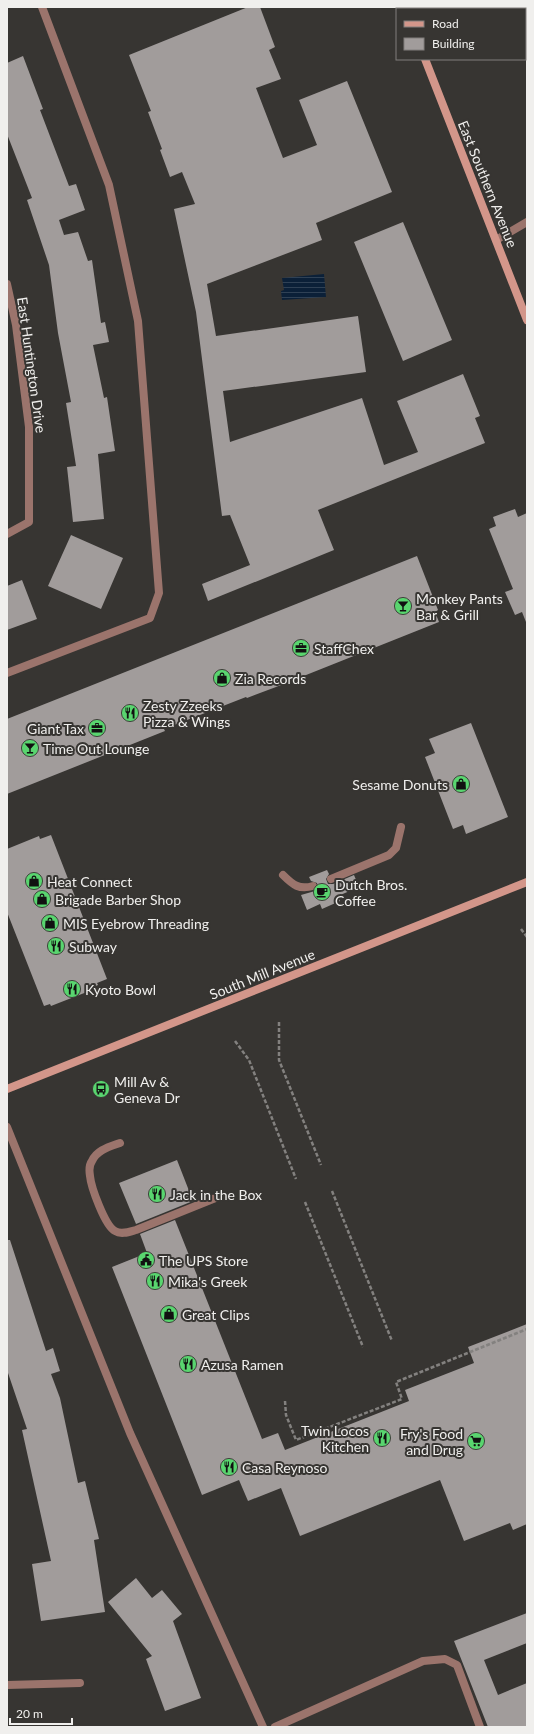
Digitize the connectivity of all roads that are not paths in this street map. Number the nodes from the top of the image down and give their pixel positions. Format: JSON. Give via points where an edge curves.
{"nodes":[{"id":1,"x":42,"y":7,"type":"edge"},
{"id":2,"x":425,"y":60,"type":"edge"},
{"id":3,"x":527,"y":222,"type":"edge"},
{"id":4,"x":496,"y":240,"type":"junction"},
{"id":5,"x":7,"y":284,"type":"edge"},
{"id":6,"x":527,"y":320,"type":"edge"},
{"id":7,"x":7,"y":534,"type":"edge"},
{"id":8,"x":7,"y":673,"type":"edge"},
{"id":9,"x":400,"y":827,"type":"dead end"},
{"id":10,"x":283,"y":875,"type":"dead end"},
{"id":11,"x":331,"y":879,"type":"dead end"},
{"id":12,"x":527,"y":882,"type":"edge"},
{"id":13,"x":313,"y":886,"type":"dead end"},
{"id":14,"x":7,"y":1090,"type":"edge"},
{"id":15,"x":7,"y":1127,"type":"edge"},
{"id":16,"x":120,"y":1143,"type":"dead end"},
{"id":17,"x":218,"y":1197,"type":"dead end"},
{"id":18,"x":80,"y":1683,"type":"dead end"},
{"id":19,"x":7,"y":1685,"type":"edge"},
{"id":20,"x":263,"y":1727,"type":"edge"},
{"id":21,"x":275,"y":1727,"type":"edge"},
{"id":22,"x":480,"y":1727,"type":"edge"}],
"edges":[{"from":1,"to":8,"type":"street","via":[[109,185],[138,321],[160,593],[150,618]]},
{"from":2,"to":4,"type":"main road","name":"East Southern Avenue"},
{"from":3,"to":4,"type":"street"},
{"from":4,"to":6,"type":"main road","name":"East Southern Avenue"},
{"from":5,"to":7,"type":"street","name":"East Huntington Drive","via":[[16,324],[29,428],[29,522]]},
{"from":9,"to":11,"type":"street","via":[[396,848],[389,855]]},
{"from":10,"to":13,"type":"street","via":[[292,885],[299,888]]},
{"from":12,"to":14,"type":"main road","name":"South Mill Avenue"},
{"from":15,"to":20,"type":"street","via":[[130,1433]]},
{"from":16,"to":17,"type":"street","via":[[96,1154],[89,1169],[104,1219],[116,1232],[136,1230]]},
{"from":18,"to":19,"type":"street"},
{"from":21,"to":22,"type":"street","via":[[422,1661],[445,1659],[457,1665]]}]}
